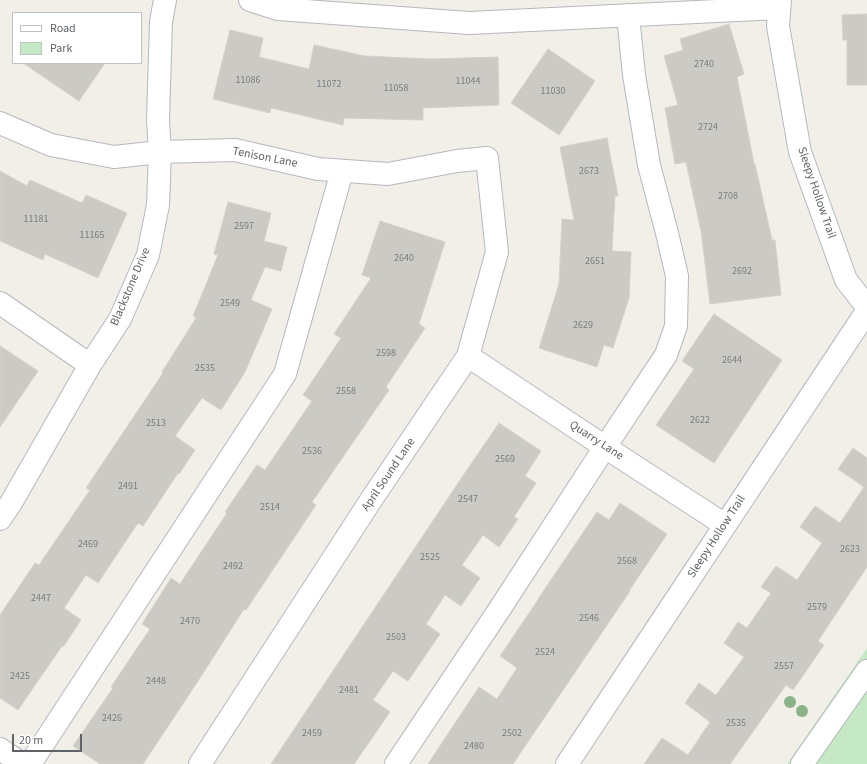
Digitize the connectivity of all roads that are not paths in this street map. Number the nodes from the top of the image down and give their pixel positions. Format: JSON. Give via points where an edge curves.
{"nodes":[{"id":1,"x":165,"y":0,"type":"edge"},
{"id":2,"x":250,"y":0,"type":"edge"},
{"id":3,"x":779,"y":4,"type":"edge"},
{"id":4,"x":628,"y":15,"type":"junction"},
{"id":5,"x":0,"y":123,"type":"edge"},
{"id":6,"x":160,"y":152,"type":"junction"},
{"id":7,"x":487,"y":158,"type":"joint"},
{"id":8,"x":342,"y":171,"type":"junction"},
{"id":9,"x":0,"y":303,"type":"edge"},
{"id":10,"x":867,"y":307,"type":"edge"},
{"id":11,"x":867,"y":311,"type":"edge"},
{"id":12,"x":468,"y":356,"type":"junction"},
{"id":13,"x":90,"y":365,"type":"junction"},
{"id":14,"x":605,"y":447,"type":"junction"},
{"id":15,"x":4,"y":506,"type":"edge"},
{"id":16,"x":725,"y":525,"type":"junction"},
{"id":17,"x":867,"y":671,"type":"edge"},
{"id":18,"x":0,"y":749,"type":"edge"},
{"id":19,"x":22,"y":764,"type":"edge"},
{"id":20,"x":30,"y":764,"type":"edge"},
{"id":21,"x":200,"y":764,"type":"edge"},
{"id":22,"x":396,"y":764,"type":"edge"},
{"id":23,"x":567,"y":764,"type":"edge"},
{"id":24,"x":802,"y":764,"type":"edge"}],
"edges":[{"from":1,"to":6,"type":"street","name":"Blackstone Drive","via":[[161,22],[158,120]]},
{"from":2,"to":4,"type":"street","via":[[278,9],[469,23]]},
{"from":3,"to":4,"type":"street"},
{"from":3,"to":10,"type":"street","name":"Sleepy Hollow Trail","via":[[778,26],[800,152],[846,280]]},
{"from":4,"to":14,"type":"street","via":[[634,75],[649,165],[677,276],[676,326],[666,355]]},
{"from":5,"to":6,"type":"street","name":"Tenison Lane","via":[[51,145],[114,157]]},
{"from":6,"to":8,"type":"street","name":"Tenison Lane","via":[[235,150],[318,169]]},
{"from":6,"to":13,"type":"street","name":"Blackstone Drive","via":[[158,205],[148,255],[120,319]]},
{"from":7,"to":8,"type":"street","name":"Tenison Lane","via":[[388,174]]},
{"from":7,"to":12,"type":"street","name":"April Sound Lane","via":[[497,252]]},
{"from":8,"to":20,"type":"street","via":[[285,374]]},
{"from":9,"to":13,"type":"street"},
{"from":11,"to":16,"type":"street","name":"Sleepy Hollow Trail"},
{"from":12,"to":14,"type":"street","name":"Quarry Lane"},
{"from":12,"to":21,"type":"street","name":"April Sound Lane","via":[[371,500]]},
{"from":13,"to":15,"type":"street","name":"Blackstone Drive"},
{"from":14,"to":16,"type":"street","name":"Quarry Lane"},
{"from":14,"to":22,"type":"street"},
{"from":16,"to":23,"type":"street","name":"Sleepy Hollow Trail"},
{"from":17,"to":24,"type":"street"},
{"from":18,"to":19,"type":"street"}]}
